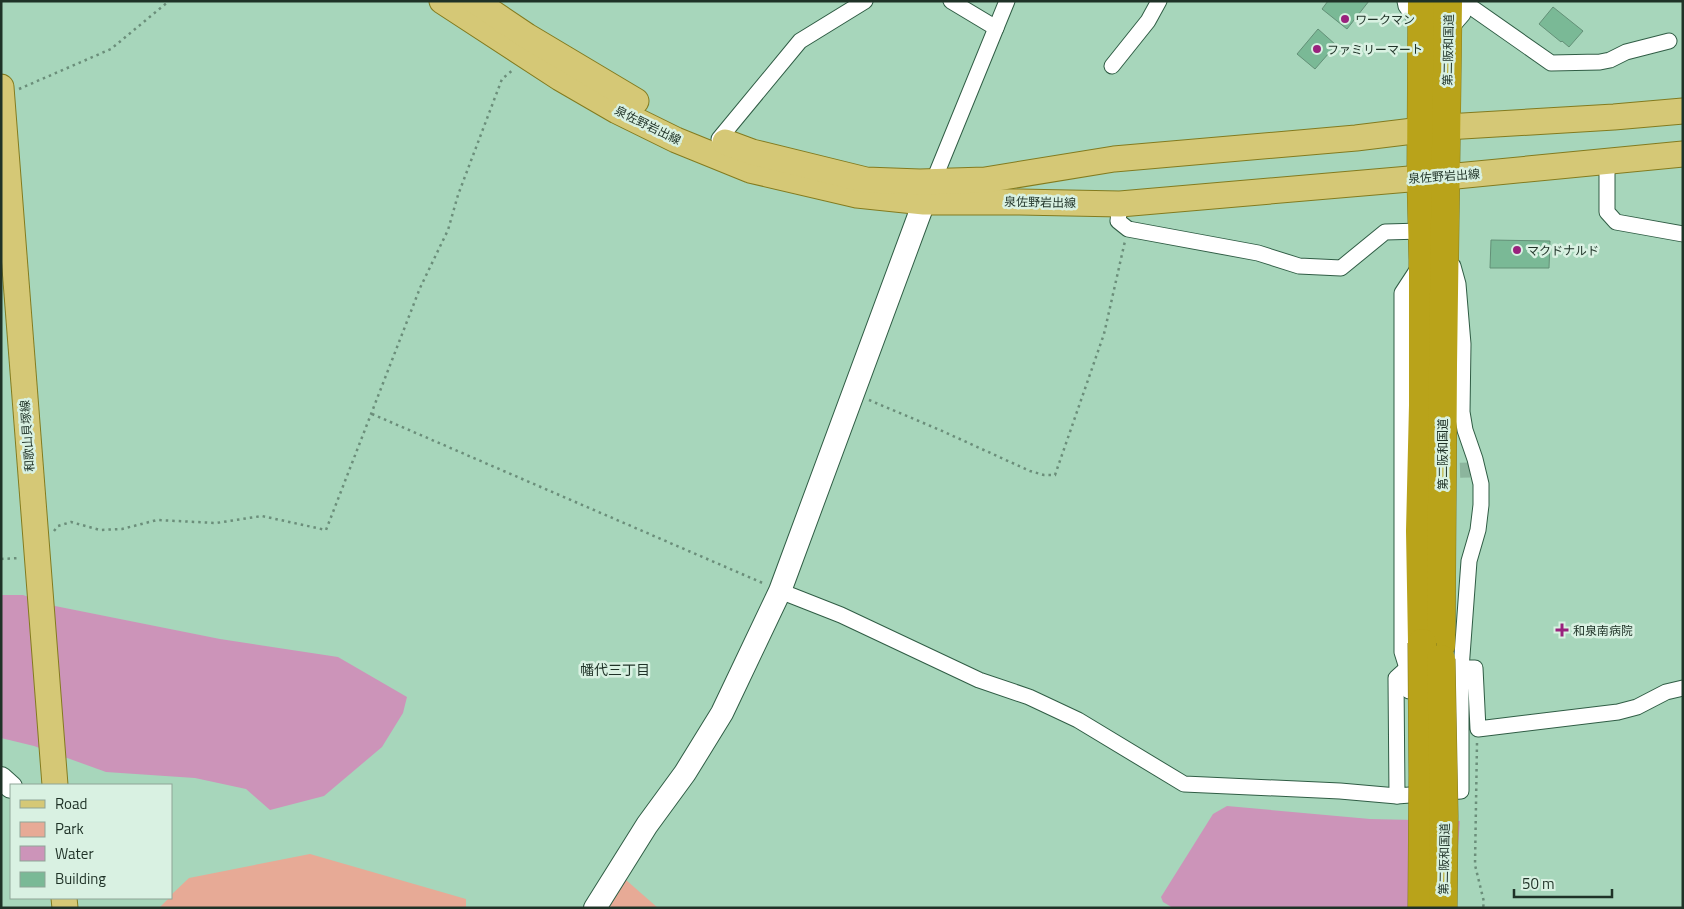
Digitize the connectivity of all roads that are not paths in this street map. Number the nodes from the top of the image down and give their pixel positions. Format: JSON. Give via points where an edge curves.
{"nodes":[{"id":1,"x":442,"y":1,"type":"edge"},
{"id":2,"x":475,"y":1,"type":"edge"},
{"id":3,"x":865,"y":1,"type":"edge"},
{"id":4,"x":951,"y":1,"type":"edge"},
{"id":5,"x":1007,"y":1,"type":"edge"},
{"id":6,"x":1159,"y":1,"type":"edge"},
{"id":7,"x":1405,"y":1,"type":"edge"},
{"id":8,"x":1422,"y":1,"type":"edge"},
{"id":9,"x":1448,"y":1,"type":"edge"},
{"id":10,"x":1464,"y":1,"type":"edge"},
{"id":11,"x":996,"y":28,"type":"junction"},
{"id":12,"x":1422,"y":29,"type":"junction"},
{"id":13,"x":1449,"y":30,"type":"junction"},
{"id":14,"x":1668,"y":41,"type":"dead end"},
{"id":15,"x":1112,"y":66,"type":"dead end"},
{"id":16,"x":1,"y":87,"type":"edge"},
{"id":17,"x":2,"y":97,"type":"edge"},
{"id":18,"x":1683,"y":111,"type":"edge"},
{"id":19,"x":1434,"y":128,"type":"junction"},
{"id":20,"x":719,"y":139,"type":"junction"},
{"id":21,"x":1683,"y":154,"type":"edge"},
{"id":22,"x":1607,"y":161,"type":"junction"},
{"id":23,"x":1433,"y":178,"type":"junction"},
{"id":24,"x":929,"y":192,"type":"junction"},
{"id":25,"x":1120,"y":204,"type":"junction"},
{"id":26,"x":1434,"y":234,"type":"junction"},
{"id":27,"x":1683,"y":234,"type":"edge"},
{"id":28,"x":1423,"y":260,"type":"junction"},
{"id":29,"x":780,"y":591,"type":"junction"},
{"id":30,"x":1431,"y":644,"type":"junction"},
{"id":31,"x":1407,"y":668,"type":"junction"},
{"id":32,"x":1461,"y":669,"type":"junction"},
{"id":33,"x":1683,"y":688,"type":"edge"},
{"id":34,"x":1409,"y":691,"type":"dead end"},
{"id":35,"x":1454,"y":697,"type":"dead end"},
{"id":36,"x":54,"y":776,"type":"edge"},
{"id":37,"x":1397,"y":796,"type":"junction"},
{"id":38,"x":595,"y":908,"type":"edge"},
{"id":39,"x":1422,"y":908,"type":"edge"},
{"id":40,"x":1443,"y":908,"type":"edge"}],
"edges":[{"from":1,"to":24,"type":"main road","name":"泉佐野岩出線","via":[[617,111],[676,140],[750,170],[857,195]]},
{"from":2,"to":20,"type":"main road","name":"泉佐野岩出線","via":[[623,95]]},
{"from":3,"to":20,"type":"street","via":[[800,42]]},
{"from":4,"to":11,"type":"street"},
{"from":5,"to":11,"type":"street"},
{"from":6,"to":15,"type":"street","via":[[1148,21]]},
{"from":7,"to":12,"type":"street"},
{"from":8,"to":12,"type":"highway","name":"第二阪和国道"},
{"from":9,"to":13,"type":"highway","name":"第二阪和国道"},
{"from":10,"to":13,"type":"street","via":[[1462,14]]},
{"from":10,"to":14,"type":"street","via":[[1551,63],[1605,61]]},
{"from":11,"to":24,"type":"street"},
{"from":12,"to":19,"type":"highway","name":"第二阪和国道"},
{"from":13,"to":19,"type":"highway","name":"第二阪和国道"},
{"from":16,"to":17,"type":"main road","name":"和歌山貝塚線"},
{"from":17,"to":36,"type":"main road","name":"和歌山貝塚線"},
{"from":18,"to":19,"type":"main road","name":"泉佐野岩出線"},
{"from":19,"to":23,"type":"highway","name":"第二阪和国道"},
{"from":19,"to":24,"type":"main road","name":"泉佐野岩出線","via":[[1114,159]]},
{"from":20,"to":24,"type":"main road","name":"泉佐野岩出線","via":[[752,152]]},
{"from":21,"to":22,"type":"main road","name":"泉佐野岩出線"},
{"from":22,"to":23,"type":"main road","name":"泉佐野岩出線"},
{"from":22,"to":27,"type":"street","via":[[1607,212],[1616,222]]},
{"from":23,"to":25,"type":"main road","name":"泉佐野岩出線"},
{"from":23,"to":26,"type":"highway","name":"第二阪和国道"},
{"from":24,"to":25,"type":"main road","name":"泉佐野岩出線","via":[[1019,202]]},
{"from":24,"to":29,"type":"street"},
{"from":25,"to":26,"type":"street","via":[[1118,221],[1128,230],[1258,253],[1299,266],[1340,268],[1385,232]]},
{"from":26,"to":28,"type":"highway","name":"第二阪和国道"},
{"from":26,"to":30,"type":"highway","name":"第二阪和国道"},
{"from":26,"to":32,"type":"street","via":[[1458,284],[1463,344],[1464,430],[1481,484],[1478,530],[1469,561]]},
{"from":28,"to":30,"type":"highway","name":"第二阪和国道","via":[[1420,531]]},
{"from":28,"to":31,"type":"street","via":[[1402,294],[1409,473],[1402,652]]},
{"from":29,"to":37,"type":"street","via":[[841,615],[979,680],[1078,720],[1184,784]]},
{"from":29,"to":38,"type":"street","via":[[722,713]]},
{"from":30,"to":39,"type":"highway","name":"第二阪和国道","bridge":true,"via":[[1423,775]]},
{"from":30,"to":40,"type":"highway","name":"第二阪和国道","bridge":true,"via":[[1444,816]]},
{"from":31,"to":32,"type":"street"},
{"from":31,"to":34,"type":"street"},
{"from":31,"to":37,"type":"street","via":[[1396,678]]},
{"from":32,"to":33,"type":"street","via":[[1476,668],[1478,730],[1618,712]]},
{"from":32,"to":35,"type":"street"},
{"from":32,"to":37,"type":"street","via":[[1461,791]]}]}
